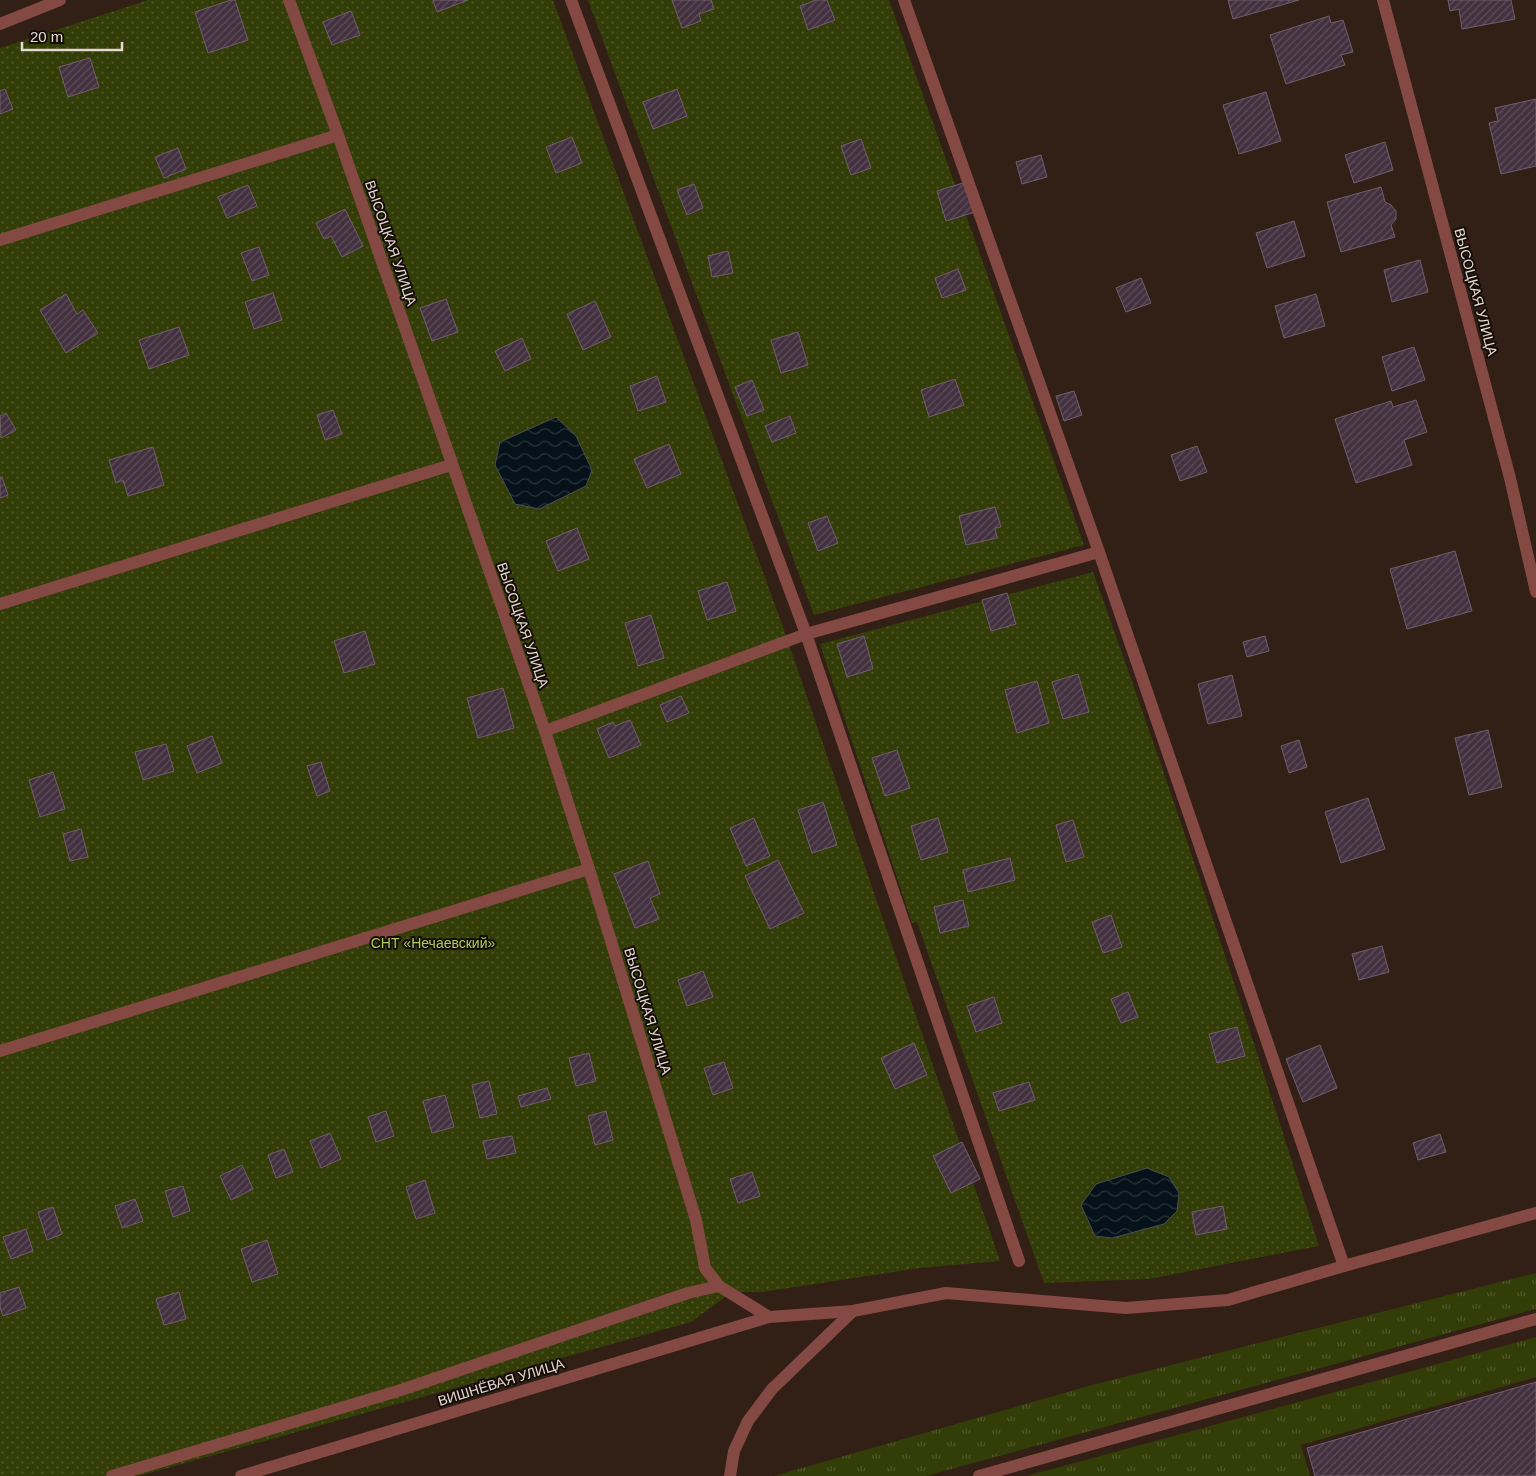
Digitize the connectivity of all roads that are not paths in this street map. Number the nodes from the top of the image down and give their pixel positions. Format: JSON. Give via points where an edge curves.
{"nodes":[{"id":1,"x":60,"y":0,"type":"edge"},
{"id":2,"x":288,"y":0,"type":"edge"},
{"id":3,"x":571,"y":0,"type":"edge"},
{"id":4,"x":904,"y":0,"type":"edge"},
{"id":5,"x":1383,"y":0,"type":"edge"},
{"id":6,"x":0,"y":24,"type":"edge"},
{"id":7,"x":338,"y":136,"type":"junction"},
{"id":8,"x":0,"y":240,"type":"edge"},
{"id":9,"x":451,"y":465,"type":"junction"},
{"id":10,"x":1099,"y":552,"type":"junction"},
{"id":11,"x":1536,"y":592,"type":"edge"},
{"id":12,"x":0,"y":604,"type":"edge"},
{"id":13,"x":806,"y":634,"type":"junction"},
{"id":14,"x":545,"y":731,"type":"junction"},
{"id":15,"x":589,"y":869,"type":"junction"},
{"id":16,"x":0,"y":1051,"type":"edge"},
{"id":17,"x":1536,"y":1213,"type":"edge"},
{"id":18,"x":1019,"y":1261,"type":"dead end"},
{"id":19,"x":1344,"y":1266,"type":"junction"},
{"id":20,"x":719,"y":1286,"type":"junction"},
{"id":21,"x":853,"y":1311,"type":"junction"},
{"id":22,"x":769,"y":1318,"type":"junction"},
{"id":23,"x":1536,"y":1318,"type":"edge"},
{"id":24,"x":112,"y":1476,"type":"edge"},
{"id":25,"x":241,"y":1476,"type":"edge"},
{"id":26,"x":730,"y":1476,"type":"edge"},
{"id":27,"x":978,"y":1476,"type":"edge"}],
"edges":[{"from":1,"to":6,"type":"street"},
{"from":2,"to":7,"type":"street","name":"ВЫСОЦКАЯ УЛИЦА"},
{"from":3,"to":13,"type":"street"},
{"from":4,"to":10,"type":"street"},
{"from":5,"to":11,"type":"street","name":"ВЫСОЦКАЯ УЛИЦА","via":[[1510,478]]},
{"from":7,"to":8,"type":"street"},
{"from":7,"to":9,"type":"street","name":"ВЫСОЦКАЯ УЛИЦА"},
{"from":9,"to":12,"type":"street"},
{"from":9,"to":14,"type":"street","name":"ВЫСОЦКАЯ УЛИЦА"},
{"from":10,"to":13,"type":"street"},
{"from":10,"to":19,"type":"street"},
{"from":13,"to":14,"type":"street"},
{"from":13,"to":18,"type":"street"},
{"from":14,"to":15,"type":"street","name":"ВЫСОЦКАЯ УЛИЦА"},
{"from":15,"to":16,"type":"street"},
{"from":15,"to":20,"type":"street","name":"ВЫСОЦКАЯ УЛИЦА","via":[[696,1220],[705,1268]]},
{"from":17,"to":19,"type":"street","name":"ВИШНЁВАЯ УЛИЦА"},
{"from":19,"to":21,"type":"street","name":"ВИШНЁВАЯ УЛИЦА","via":[[1228,1300],[1126,1308],[946,1294]]},
{"from":20,"to":22,"type":"street"},
{"from":20,"to":24,"type":"street","via":[[688,1293],[398,1391]]},
{"from":21,"to":22,"type":"street","name":"ВИШНЁВАЯ УЛИЦА"},
{"from":21,"to":26,"type":"street","via":[[772,1389],[748,1421],[734,1451]]},
{"from":22,"to":25,"type":"street","name":"ВИШНЁВАЯ УЛИЦА"},
{"from":23,"to":27,"type":"street"}]}
